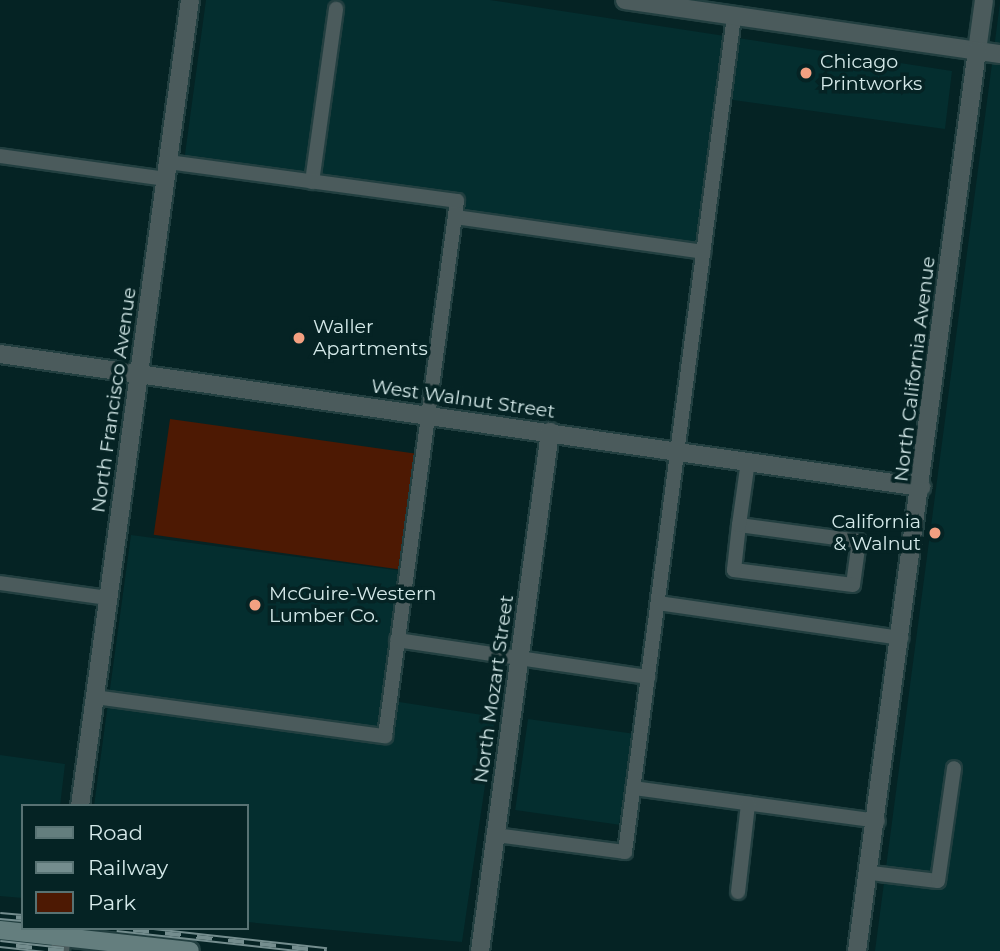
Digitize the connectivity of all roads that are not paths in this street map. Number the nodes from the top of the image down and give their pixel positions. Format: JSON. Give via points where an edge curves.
{"nodes":[{"id":1,"x":190,"y":0,"type":"edge"},
{"id":2,"x":625,"y":0,"type":"edge"},
{"id":3,"x":984,"y":0,"type":"edge"},
{"id":4,"x":653,"y":2,"type":"edge"},
{"id":5,"x":336,"y":9,"type":"dead end"},
{"id":6,"x":734,"y":16,"type":"junction"},
{"id":7,"x":977,"y":51,"type":"junction"},
{"id":8,"x":1000,"y":54,"type":"edge"},
{"id":9,"x":0,"y":156,"type":"edge"},
{"id":10,"x":167,"y":171,"type":"junction"},
{"id":11,"x":312,"y":182,"type":"junction"},
{"id":12,"x":455,"y":217,"type":"junction"},
{"id":13,"x":704,"y":252,"type":"junction"},
{"id":14,"x":0,"y":354,"type":"edge"},
{"id":15,"x":139,"y":374,"type":"junction"},
{"id":16,"x":428,"y":415,"type":"junction"},
{"id":17,"x":550,"y":432,"type":"junction"},
{"id":18,"x":678,"y":451,"type":"junction"},
{"id":19,"x":748,"y":461,"type":"junction"},
{"id":20,"x":921,"y":486,"type":"junction"},
{"id":21,"x":739,"y":525,"type":"junction"},
{"id":22,"x":0,"y":583,"type":"edge"},
{"id":23,"x":108,"y":598,"type":"junction"},
{"id":24,"x":658,"y":603,"type":"junction"},
{"id":25,"x":901,"y":638,"type":"junction"},
{"id":26,"x":397,"y":640,"type":"junction"},
{"id":27,"x":519,"y":658,"type":"junction"},
{"id":28,"x":648,"y":677,"type":"junction"},
{"id":29,"x":95,"y":697,"type":"junction"},
{"id":30,"x":954,"y":768,"type":"dead end"},
{"id":31,"x":634,"y":788,"type":"junction"},
{"id":32,"x":80,"y":804,"type":"edge"},
{"id":33,"x":748,"y":804,"type":"junction"},
{"id":34,"x":878,"y":821,"type":"junction"},
{"id":35,"x":496,"y":835,"type":"junction"},
{"id":36,"x":871,"y":873,"type":"junction"},
{"id":37,"x":738,"y":892,"type":"dead end"},
{"id":38,"x":0,"y":930,"type":"edge"},
{"id":39,"x":62,"y":939,"type":"edge"},
{"id":40,"x":190,"y":951,"type":"edge"},
{"id":41,"x":480,"y":951,"type":"edge"},
{"id":42,"x":858,"y":951,"type":"edge"}],
"edges":[{"from":1,"to":10,"type":"street","name":"North Francisco Avenue"},
{"from":2,"to":4,"type":"street"},
{"from":3,"to":7,"type":"street","name":"North California Avenue"},
{"from":4,"to":6,"type":"street"},
{"from":5,"to":11,"type":"lane"},
{"from":6,"to":7,"type":"street"},
{"from":6,"to":13,"type":"lane"},
{"from":7,"to":8,"type":"street"},
{"from":7,"to":20,"type":"street","name":"North California Avenue"},
{"from":9,"to":10,"type":"lane"},
{"from":10,"to":11,"type":"lane"},
{"from":10,"to":15,"type":"street","name":"North Francisco Avenue"},
{"from":11,"to":12,"type":"lane","via":[[457,201]]},
{"from":12,"to":13,"type":"lane"},
{"from":12,"to":16,"type":"lane"},
{"from":13,"to":18,"type":"lane"},
{"from":14,"to":15,"type":"street","name":"West Walnut Street"},
{"from":15,"to":16,"type":"street","name":"West Walnut Street"},
{"from":15,"to":23,"type":"street","name":"North Francisco Avenue"},
{"from":16,"to":17,"type":"street","name":"West Walnut Street"},
{"from":16,"to":26,"type":"lane"},
{"from":17,"to":18,"type":"street","name":"West Walnut Street"},
{"from":17,"to":27,"type":"street","name":"North Mozart Street"},
{"from":18,"to":19,"type":"street","name":"West Walnut Street"},
{"from":18,"to":24,"type":"lane"},
{"from":19,"to":20,"type":"street","name":"West Walnut Street"},
{"from":19,"to":21,"type":"lane"},
{"from":20,"to":25,"type":"street","name":"North California Avenue"},
{"from":21,"to":21,"type":"lane","via":[[734,570],[853,586],[859,541]]},
{"from":22,"to":23,"type":"lane"},
{"from":23,"to":29,"type":"street","name":"North Francisco Avenue"},
{"from":24,"to":25,"type":"lane"},
{"from":24,"to":28,"type":"lane"},
{"from":25,"to":34,"type":"street","name":"North California Avenue"},
{"from":26,"to":27,"type":"lane"},
{"from":26,"to":29,"type":"lane","via":[[385,736]]},
{"from":27,"to":28,"type":"lane"},
{"from":27,"to":35,"type":"street","name":"North Mozart Street"},
{"from":28,"to":31,"type":"lane"},
{"from":29,"to":32,"type":"street","name":"North Francisco Avenue"},
{"from":30,"to":36,"type":"lane","via":[[938,881]]},
{"from":31,"to":33,"type":"lane"},
{"from":31,"to":35,"type":"lane","via":[[625,852]]},
{"from":33,"to":34,"type":"lane"},
{"from":33,"to":37,"type":"lane"},
{"from":34,"to":36,"type":"street","name":"North California Avenue"},
{"from":35,"to":41,"type":"street","name":"North Mozart Street"},
{"from":36,"to":42,"type":"street","name":"North California Avenue"},
{"from":38,"to":39,"type":"main road"},
{"from":39,"to":40,"type":"main road"}]}
